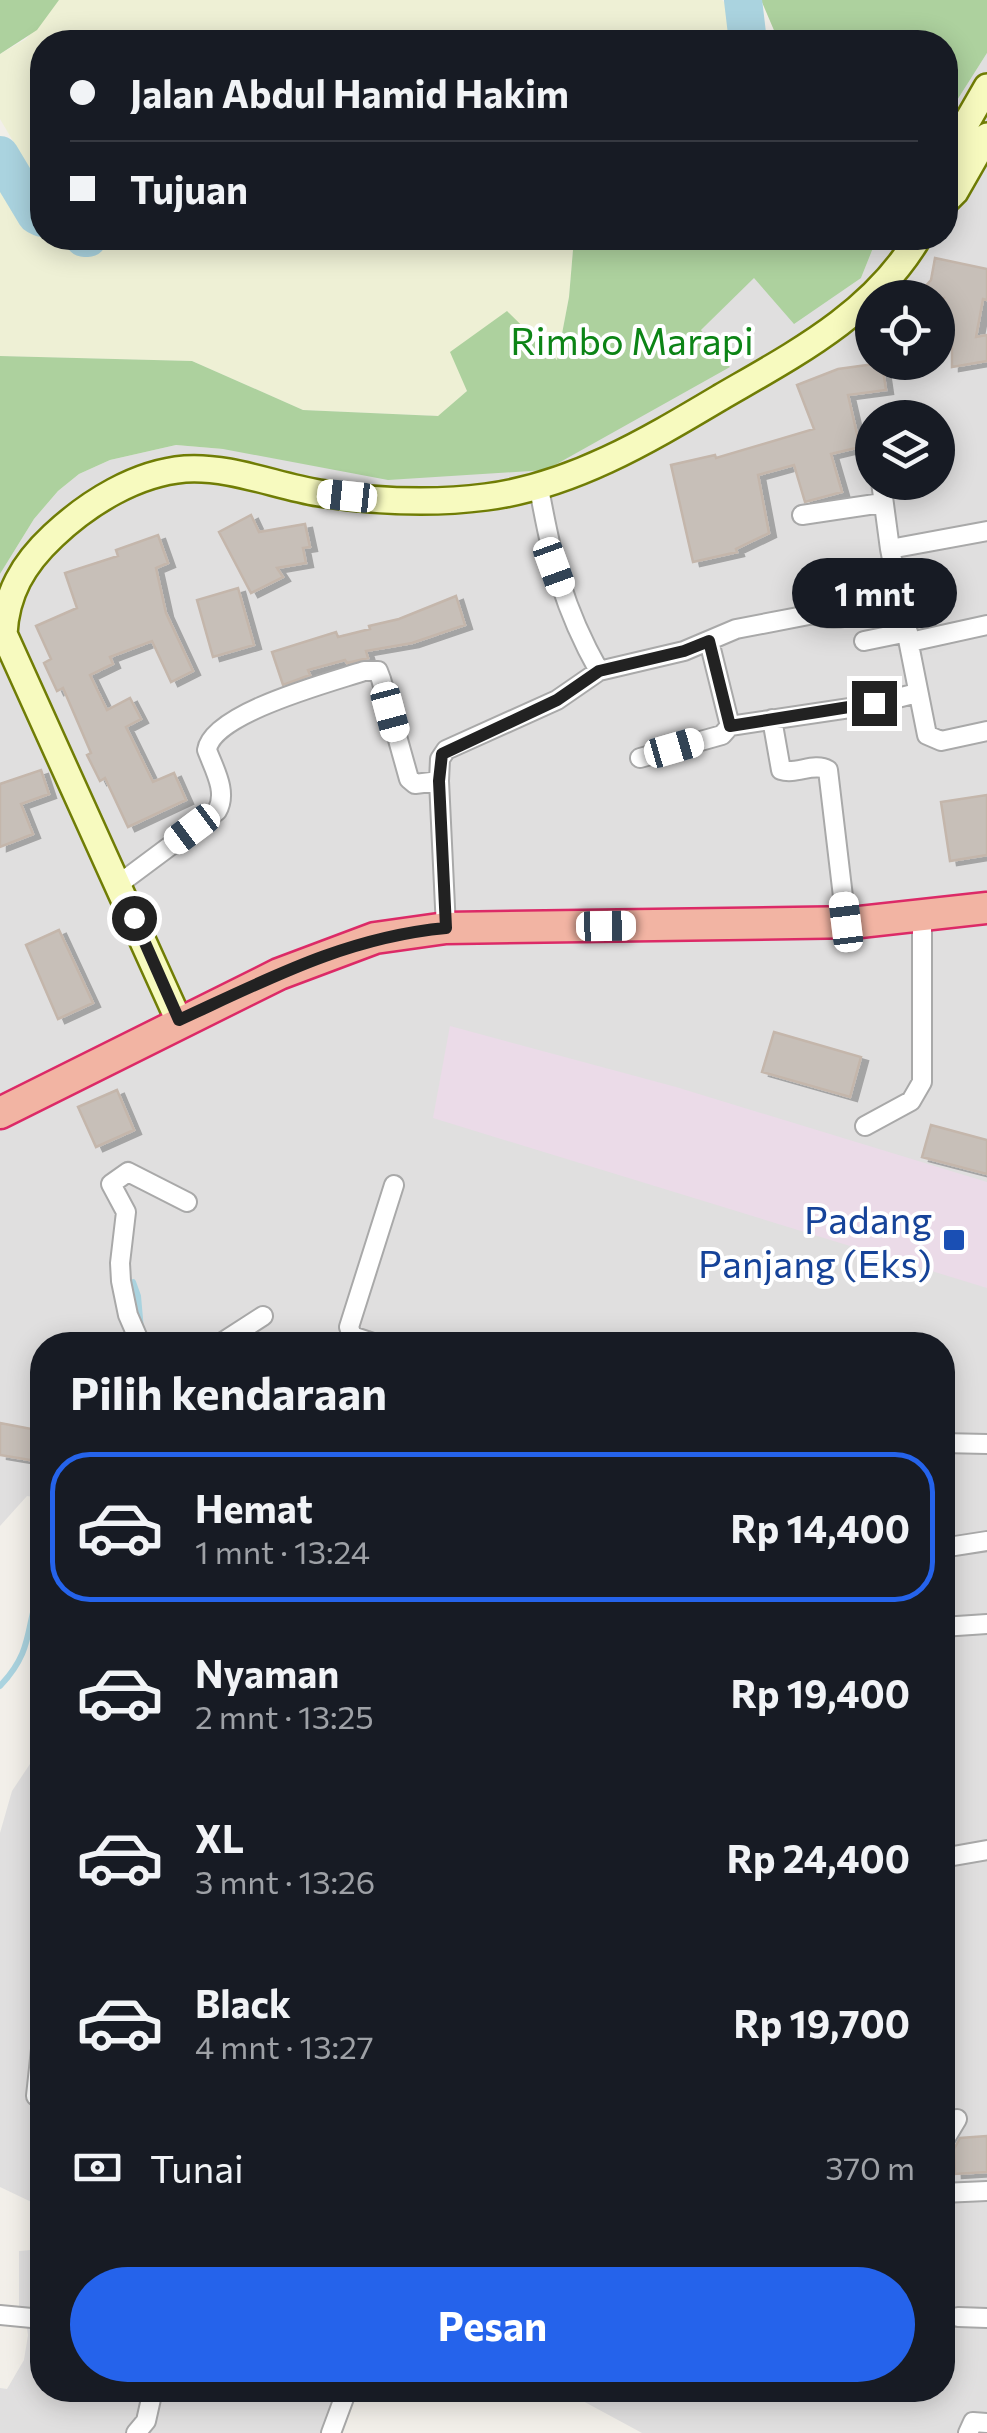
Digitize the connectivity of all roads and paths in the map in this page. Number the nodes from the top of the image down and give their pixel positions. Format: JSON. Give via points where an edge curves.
{"nodes":[{"id":1,"x":987,"y":87,"type":"edge"},
{"id":2,"x":987,"y":136,"type":"edge"},
{"id":3,"x":958,"y":137,"type":"edge"},
{"id":4,"x":980,"y":164,"type":"edge"},
{"id":5,"x":958,"y":188,"type":"edge"},
{"id":6,"x":910,"y":250,"type":"edge"},
{"id":7,"x":538,"y":488,"type":"junction"},
{"id":8,"x":882,"y":500,"type":"edge"},
{"id":9,"x":882,"y":503,"type":"junction"},
{"id":10,"x":802,"y":515,"type":"dead end"},
{"id":11,"x":987,"y":531,"type":"edge"},
{"id":12,"x":890,"y":548,"type":"junction"},
{"id":13,"x":901,"y":604,"type":"junction"},
{"id":14,"x":987,"y":625,"type":"edge"},
{"id":15,"x":2,"y":636,"type":"edge"},
{"id":16,"x":909,"y":637,"type":"junction"},
{"id":17,"x":709,"y":641,"type":"junction"},
{"id":18,"x":864,"y":641,"type":"dead end"},
{"id":19,"x":599,"y":671,"type":"junction"},
{"id":20,"x":917,"y":692,"type":"junction"},
{"id":21,"x":772,"y":719,"type":"junction"},
{"id":22,"x":730,"y":726,"type":"junction"},
{"id":23,"x":987,"y":731,"type":"edge"},
{"id":24,"x":640,"y":758,"type":"dead end"},
{"id":25,"x":439,"y":781,"type":"junction"},
{"id":26,"x":119,"y":884,"type":"junction"},
{"id":27,"x":987,"y":908,"type":"edge"},
{"id":28,"x":922,"y":916,"type":"junction"},
{"id":29,"x":846,"y":922,"type":"junction"},
{"id":30,"x":446,"y":928,"type":"junction"},
{"id":31,"x":179,"y":1020,"type":"junction"},
{"id":32,"x":0,"y":1113,"type":"edge"},
{"id":33,"x":865,"y":1126,"type":"dead end"},
{"id":34,"x":394,"y":1185,"type":"dead end"},
{"id":35,"x":188,"y":1202,"type":"dead end"},
{"id":36,"x":263,"y":1316,"type":"dead end"},
{"id":37,"x":135,"y":1332,"type":"edge"},
{"id":38,"x":238,"y":1332,"type":"edge"},
{"id":39,"x":351,"y":1332,"type":"edge"},
{"id":40,"x":955,"y":1443,"type":"edge"},
{"id":41,"x":987,"y":1444,"type":"edge"},
{"id":42,"x":987,"y":1542,"type":"edge"},
{"id":43,"x":955,"y":1546,"type":"edge"},
{"id":44,"x":987,"y":1624,"type":"edge"},
{"id":45,"x":955,"y":1626,"type":"edge"},
{"id":46,"x":987,"y":1850,"type":"edge"},
{"id":47,"x":955,"y":1856,"type":"edge"},
{"id":48,"x":957,"y":2119,"type":"dead end"},
{"id":49,"x":955,"y":2122,"type":"edge"},
{"id":50,"x":987,"y":2190,"type":"edge"},
{"id":51,"x":955,"y":2191,"type":"edge"},
{"id":52,"x":0,"y":2316,"type":"edge"},
{"id":53,"x":958,"y":2317,"type":"dead end"},
{"id":54,"x":30,"y":2318,"type":"edge"},
{"id":55,"x":987,"y":2318,"type":"edge"},
{"id":56,"x":150,"y":2402,"type":"edge"},
{"id":57,"x":343,"y":2402,"type":"edge"},
{"id":58,"x":987,"y":2422,"type":"edge"},
{"id":59,"x":136,"y":2433,"type":"edge"},
{"id":60,"x":331,"y":2433,"type":"edge"},
{"id":61,"x":968,"y":2433,"type":"edge"}],
"edges":[{"from":1,"to":3,"type":"main road"},
{"from":2,"to":4,"type":"main road"},
{"from":4,"to":5,"type":"main road"},
{"from":6,"to":7,"type":"main road","via":[[862,306],[818,340],[610,459]]},
{"from":7,"to":15,"type":"main road","via":[[468,499],[374,498],[187,469],[152,476],[72,518],[36,553],[16,580]]},
{"from":7,"to":19,"type":"street","via":[[554,567]]},
{"from":8,"to":9,"type":"street"},
{"from":9,"to":10,"type":"street"},
{"from":9,"to":12,"type":"street"},
{"from":11,"to":12,"type":"street"},
{"from":12,"to":13,"type":"street"},
{"from":13,"to":16,"type":"street"},
{"from":13,"to":17,"type":"street","via":[[757,624]]},
{"from":14,"to":16,"type":"street"},
{"from":15,"to":26,"type":"main road"},
{"from":16,"to":18,"type":"street"},
{"from":16,"to":20,"type":"street"},
{"from":17,"to":19,"type":"street"},
{"from":17,"to":22,"type":"street"},
{"from":19,"to":25,"type":"street","via":[[557,700],[446,750]]},
{"from":20,"to":21,"type":"street"},
{"from":20,"to":23,"type":"street","via":[[930,739]]},
{"from":21,"to":22,"type":"street"},
{"from":21,"to":29,"type":"street","via":[[781,770],[828,770]]},
{"from":22,"to":24,"type":"street"},
{"from":25,"to":26,"type":"street","via":[[409,779],[382,679],[378,671],[364,671],[244,715],[215,734],[208,750],[222,791],[217,810]]},
{"from":25,"to":30,"type":"street"},
{"from":26,"to":31,"type":"main road"},
{"from":27,"to":28,"type":"highway"},
{"from":28,"to":29,"type":"highway"},
{"from":28,"to":33,"type":"street","via":[[922,1082],[911,1101]]},
{"from":29,"to":30,"type":"highway"},
{"from":30,"to":31,"type":"highway","via":[[343,948]]},
{"from":31,"to":32,"type":"highway"},
{"from":34,"to":39,"type":"street"},
{"from":35,"to":37,"type":"street","via":[[128,1172],[111,1184],[126,1212],[121,1281]]},
{"from":36,"to":38,"type":"street"},
{"from":40,"to":41,"type":"street"},
{"from":42,"to":43,"type":"street"},
{"from":44,"to":45,"type":"street"},
{"from":46,"to":47,"type":"street"},
{"from":48,"to":49,"type":"street"},
{"from":50,"to":51,"type":"street"},
{"from":52,"to":54,"type":"street"},
{"from":53,"to":55,"type":"street"},
{"from":56,"to":59,"type":"street"},
{"from":57,"to":60,"type":"street"},
{"from":58,"to":61,"type":"street","via":[[974,2422]]}]}
